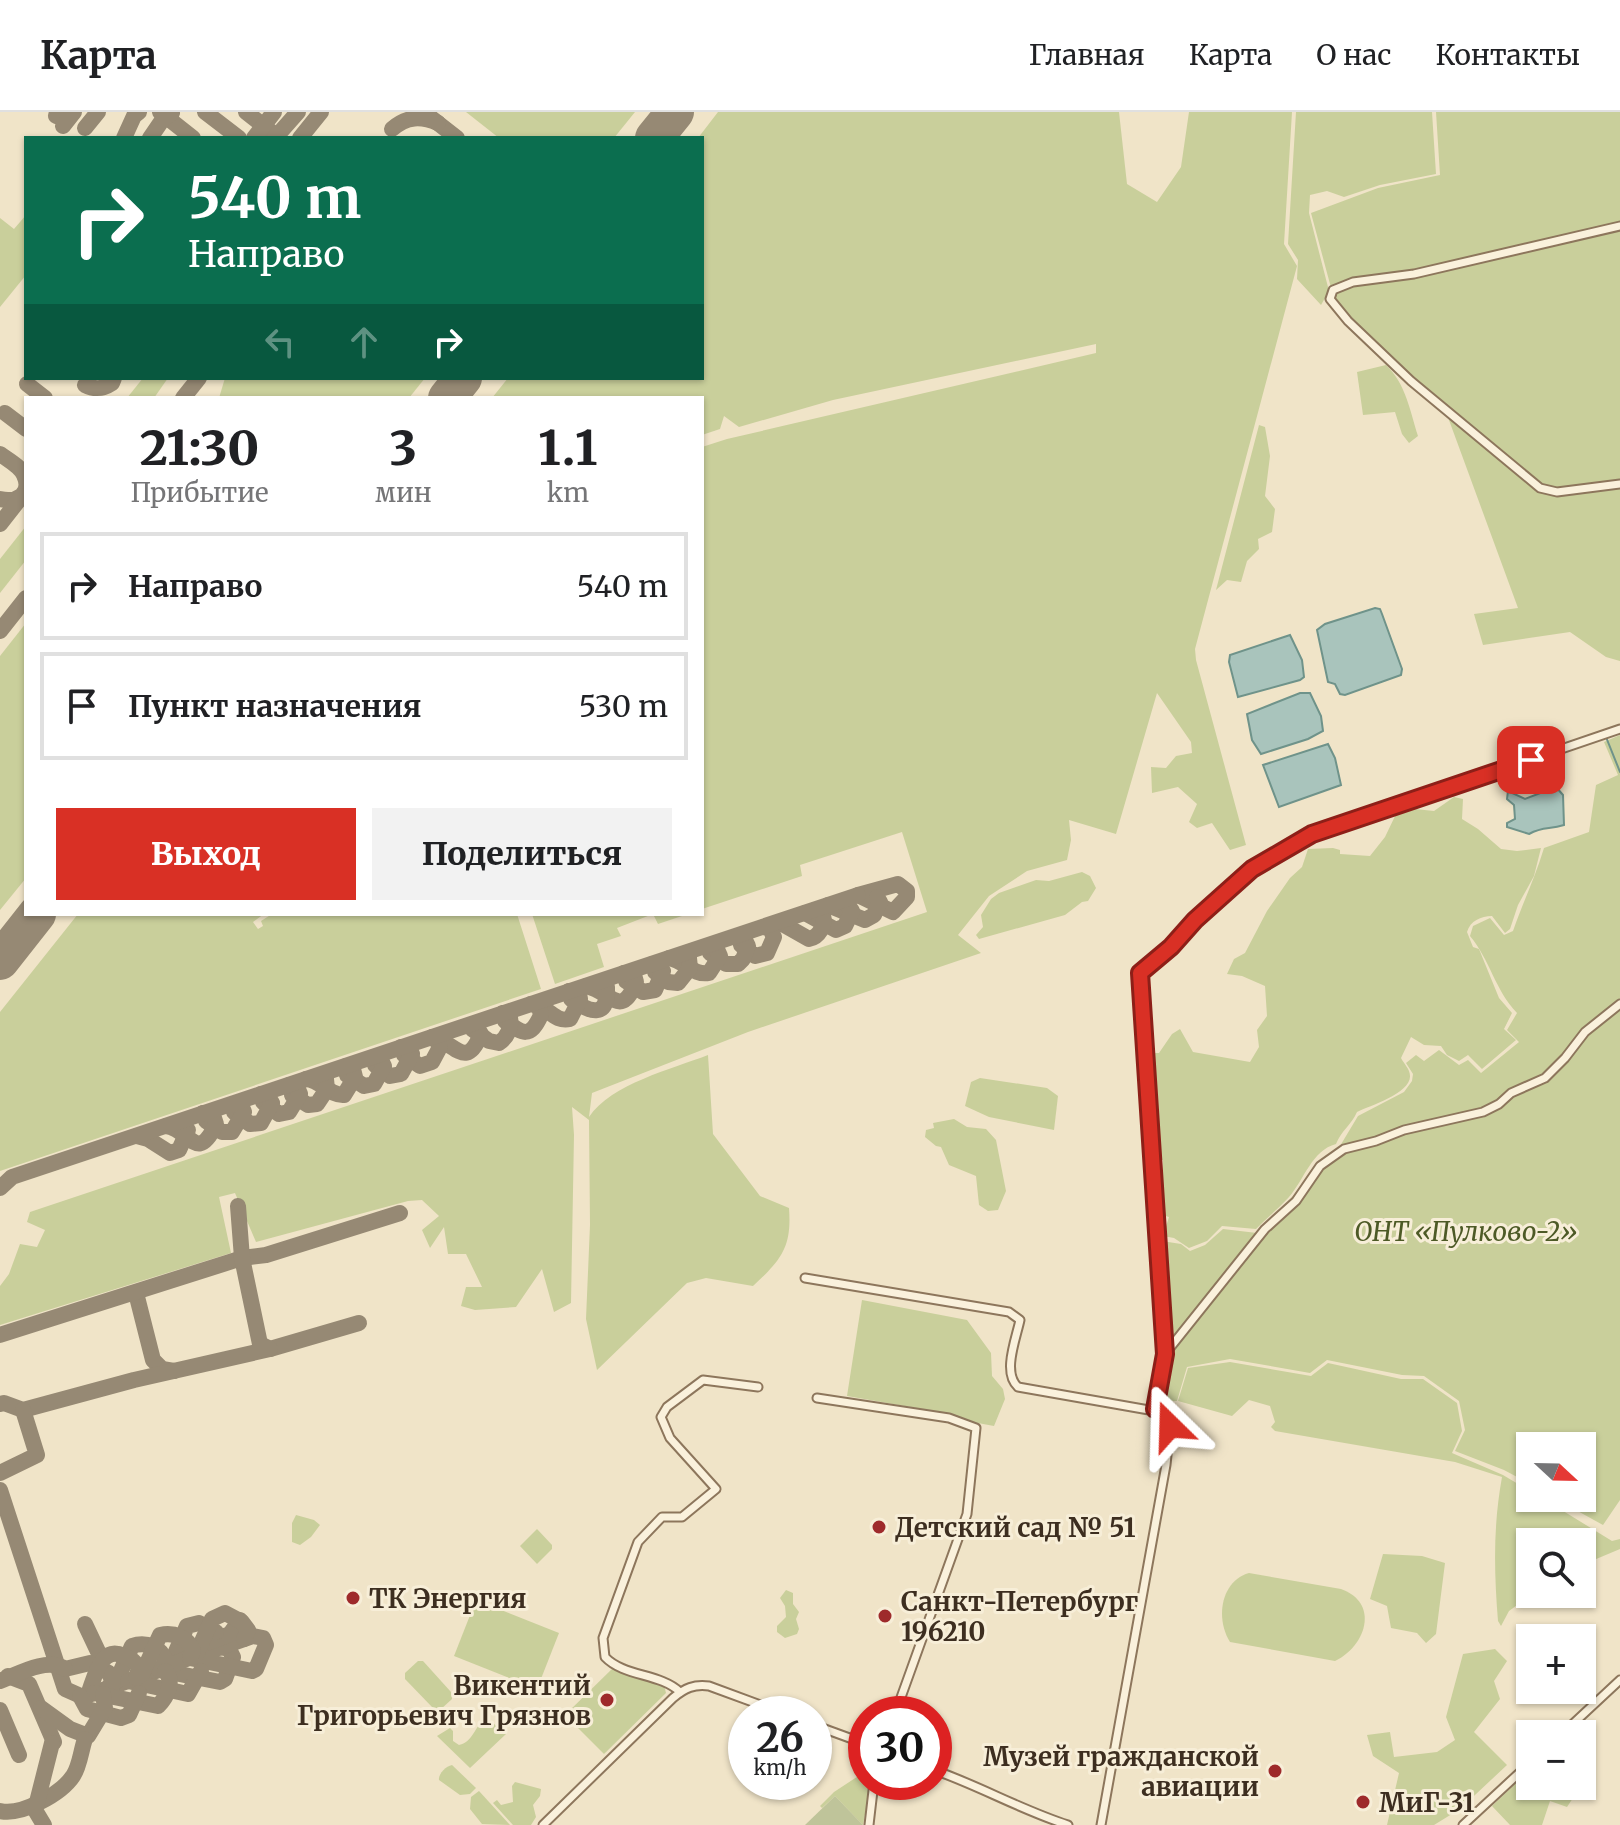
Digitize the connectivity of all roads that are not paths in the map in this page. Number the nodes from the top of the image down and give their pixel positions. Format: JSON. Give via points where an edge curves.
{"nodes":[{"id":1,"x":1620,"y":226,"type":"edge"},
{"id":2,"x":1620,"y":484,"type":"edge"},
{"id":3,"x":1620,"y":729,"type":"edge"},
{"id":4,"x":1620,"y":1004,"type":"edge"},
{"id":5,"x":805,"y":1278,"type":"dead end"},
{"id":6,"x":1165,"y":1354,"type":"junction"},
{"id":7,"x":758,"y":1387,"type":"dead end"},
{"id":8,"x":817,"y":1398,"type":"dead end"},
{"id":9,"x":1155,"y":1409,"type":"junction"},
{"id":10,"x":1620,"y":1680,"type":"edge"},
{"id":11,"x":680,"y":1692,"type":"junction"},
{"id":12,"x":736,"y":1696,"type":"edge"},
{"id":13,"x":901,"y":1696,"type":"edge"},
{"id":14,"x":1577,"y":1720,"type":"edge"},
{"id":15,"x":1516,"y":1776,"type":"edge"},
{"id":16,"x":952,"y":1777,"type":"edge"},
{"id":17,"x":872,"y":1800,"type":"edge"},
{"id":18,"x":543,"y":1825,"type":"edge"},
{"id":19,"x":869,"y":1825,"type":"edge"},
{"id":20,"x":1068,"y":1825,"type":"edge"},
{"id":21,"x":1101,"y":1825,"type":"edge"},
{"id":22,"x":1463,"y":1825,"type":"edge"}],
"edges":[{"from":1,"to":2,"type":"street","via":[[1414,274],[1353,282],[1333,290],[1330,299],[1411,381],[1540,488],[1557,492]]},
{"from":3,"to":6,"type":"street","via":[[1312,834],[1252,869],[1140,973]]},
{"from":4,"to":6,"type":"street","via":[[1585,1032],[1545,1078],[1499,1104],[1344,1149],[1320,1166]]},
{"from":5,"to":9,"type":"street","via":[[1015,1315],[1020,1320],[1011,1379],[1018,1387]]},
{"from":6,"to":9,"type":"street"},
{"from":7,"to":11,"type":"street","via":[[703,1380],[661,1417],[670,1438],[716,1489],[682,1517],[662,1517],[638,1542],[603,1645],[613,1664]]},
{"from":8,"to":13,"type":"street","via":[[949,1418],[976,1428],[967,1514]]},
{"from":9,"to":21,"type":"street","via":[[1166,1413],[1170,1426],[1166,1465]]},
{"from":10,"to":14,"type":"street"},
{"from":11,"to":12,"type":"street","via":[[709,1686]]},
{"from":11,"to":18,"type":"street"},
{"from":15,"to":22,"type":"street"},
{"from":16,"to":20,"type":"street"},
{"from":17,"to":19,"type":"street"}]}
